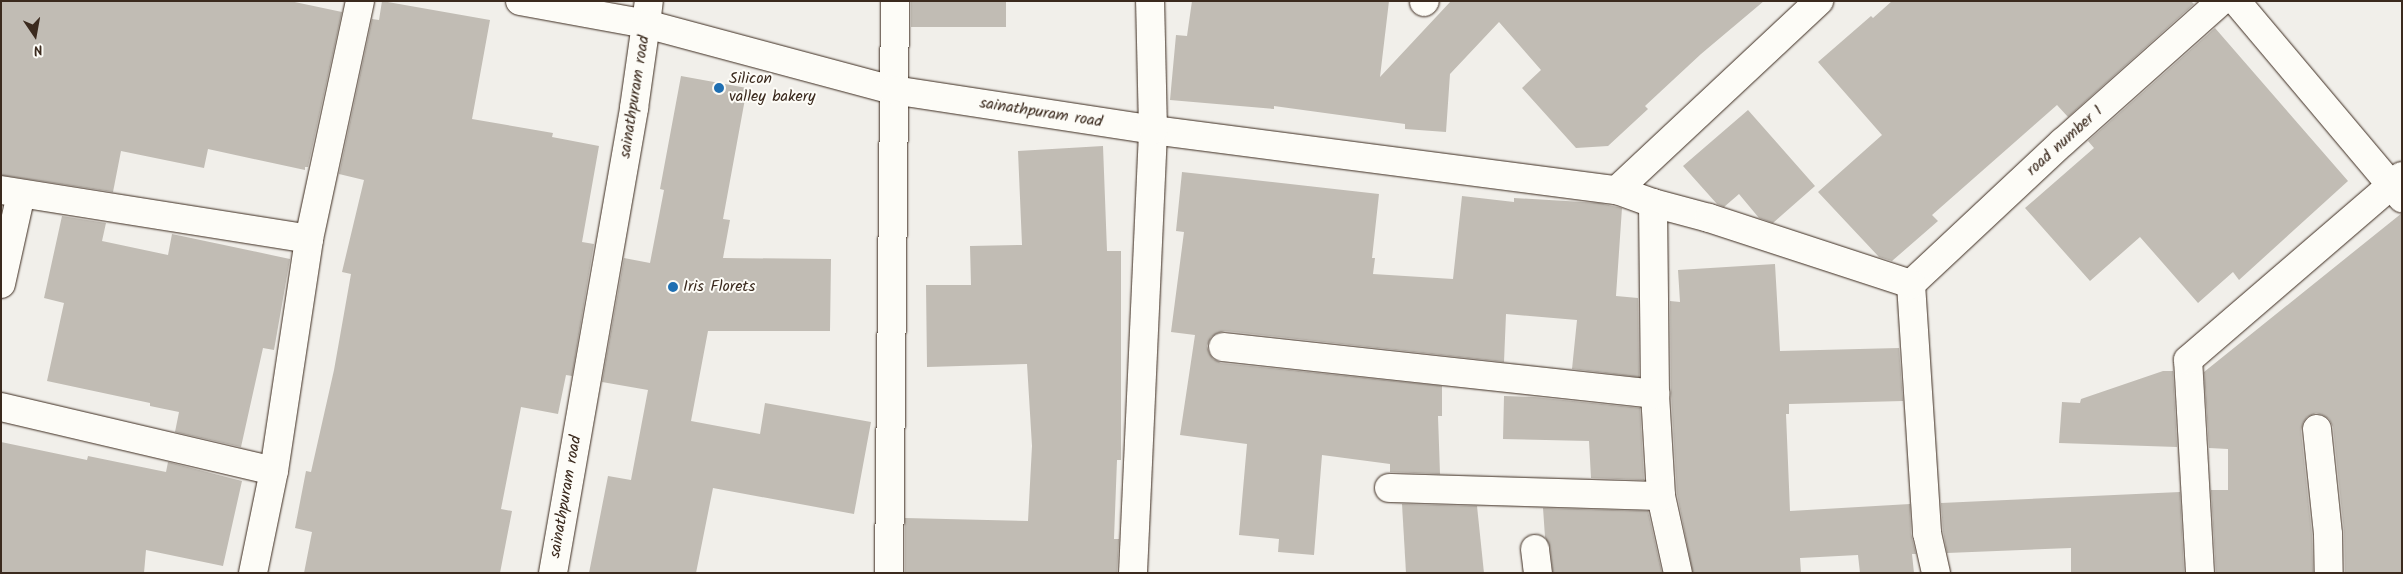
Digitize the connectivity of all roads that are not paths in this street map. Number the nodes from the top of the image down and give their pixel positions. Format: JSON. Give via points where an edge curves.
{"nodes":[{"id":1,"x":360,"y":1,"type":"edge"},
{"id":2,"x":520,"y":1,"type":"edge"},
{"id":3,"x":895,"y":1,"type":"edge"},
{"id":4,"x":1150,"y":1,"type":"edge"},
{"id":5,"x":1819,"y":1,"type":"edge"},
{"id":6,"x":2221,"y":1,"type":"edge"},
{"id":7,"x":2236,"y":1,"type":"edge"},
{"id":8,"x":648,"y":12,"type":"edge"},
{"id":9,"x":893,"y":90,"type":"junction"},
{"id":10,"x":1153,"y":130,"type":"junction"},
{"id":11,"x":2398,"y":186,"type":"edge"},
{"id":12,"x":1617,"y":190,"type":"junction"},
{"id":13,"x":11,"y":192,"type":"edge"},
{"id":14,"x":1653,"y":203,"type":"junction"},
{"id":15,"x":309,"y":239,"type":"junction"},
{"id":16,"x":1,"y":284,"type":"edge"},
{"id":17,"x":1911,"y":284,"type":"junction"},
{"id":18,"x":1223,"y":347,"type":"dead end"},
{"id":19,"x":1655,"y":394,"type":"junction"},
{"id":20,"x":1,"y":407,"type":"edge"},
{"id":21,"x":2317,"y":429,"type":"dead end"},
{"id":22,"x":274,"y":471,"type":"junction"},
{"id":23,"x":1389,"y":488,"type":"dead end"},
{"id":24,"x":1661,"y":496,"type":"junction"},
{"id":25,"x":253,"y":573,"type":"edge"},
{"id":26,"x":553,"y":573,"type":"edge"},
{"id":27,"x":889,"y":573,"type":"edge"},
{"id":28,"x":1134,"y":573,"type":"edge"},
{"id":29,"x":1678,"y":573,"type":"edge"},
{"id":30,"x":1936,"y":573,"type":"edge"},
{"id":31,"x":2200,"y":573,"type":"edge"},
{"id":32,"x":2329,"y":573,"type":"edge"}],
"edges":[{"from":1,"to":15,"type":"street"},
{"from":2,"to":8,"type":"street"},
{"from":3,"to":9,"type":"street"},
{"from":4,"to":10,"type":"street"},
{"from":5,"to":12,"type":"street"},
{"from":6,"to":17,"type":"street","name":"road number 1"},
{"from":7,"to":11,"type":"street"},
{"from":8,"to":9,"type":"street","name":"sainathpuram road"},
{"from":8,"to":26,"type":"street","name":"sainathpuram road"},
{"from":9,"to":10,"type":"street","name":"sainathpuram road"},
{"from":9,"to":27,"type":"street"},
{"from":10,"to":12,"type":"street","name":"sainathpuram road"},
{"from":10,"to":28,"type":"street"},
{"from":11,"to":31,"type":"street","via":[[2188,360]]},
{"from":12,"to":14,"type":"street","name":"sainathpuram road"},
{"from":13,"to":15,"type":"street"},
{"from":13,"to":16,"type":"street"},
{"from":14,"to":17,"type":"street","name":"sainathpuram road"},
{"from":14,"to":19,"type":"street"},
{"from":15,"to":22,"type":"street"},
{"from":17,"to":30,"type":"street","via":[[1927,533]]},
{"from":18,"to":19,"type":"street"},
{"from":19,"to":24,"type":"street"},
{"from":20,"to":22,"type":"street"},
{"from":21,"to":32,"type":"street"},
{"from":22,"to":25,"type":"street"},
{"from":23,"to":24,"type":"street"},
{"from":24,"to":29,"type":"street"}]}
